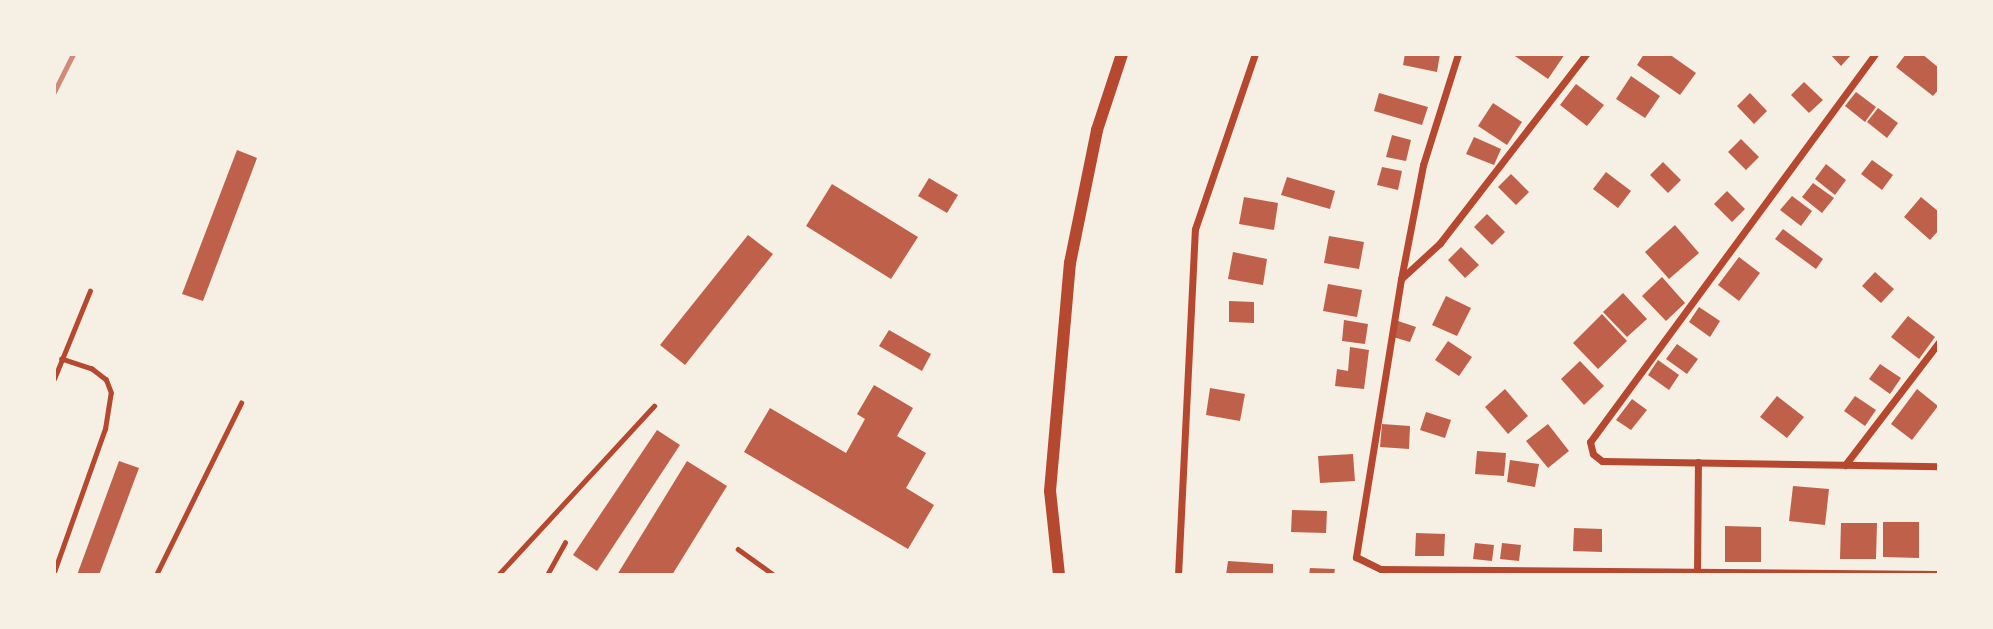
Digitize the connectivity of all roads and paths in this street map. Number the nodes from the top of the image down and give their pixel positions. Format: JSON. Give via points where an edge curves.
{"nodes":[{"id":1,"x":1122,"y":54,"type":"edge"},
{"id":2,"x":1255,"y":54,"type":"edge"},
{"id":3,"x":1458,"y":54,"type":"edge"},
{"id":4,"x":1586,"y":54,"type":"edge"},
{"id":5,"x":1875,"y":54,"type":"edge"},
{"id":6,"x":1401,"y":279,"type":"junction"},
{"id":7,"x":90,"y":291,"type":"dead end"},
{"id":8,"x":1939,"y":342,"type":"edge"},
{"id":9,"x":62,"y":359,"type":"junction"},
{"id":10,"x":54,"y":379,"type":"edge"},
{"id":11,"x":241,"y":404,"type":"dead end"},
{"id":12,"x":654,"y":406,"type":"dead end"},
{"id":13,"x":1698,"y":462,"type":"junction"},
{"id":14,"x":1845,"y":465,"type":"junction"},
{"id":15,"x":1939,"y":466,"type":"edge"},
{"id":16,"x":565,"y":543,"type":"dead end"},
{"id":17,"x":738,"y":550,"type":"dead end"},
{"id":18,"x":54,"y":572,"type":"edge"},
{"id":19,"x":1381,"y":572,"type":"edge"},
{"id":20,"x":1696,"y":573,"type":"edge"},
{"id":21,"x":1939,"y":574,"type":"edge"},
{"id":22,"x":156,"y":575,"type":"edge"},
{"id":23,"x":498,"y":575,"type":"edge"},
{"id":24,"x":547,"y":575,"type":"edge"},
{"id":25,"x":775,"y":575,"type":"edge"},
{"id":26,"x":1059,"y":575,"type":"edge"},
{"id":27,"x":1178,"y":575,"type":"edge"}],
"edges":[{"from":1,"to":26,"type":"main road","via":[[1097,130],[1070,263],[1050,491]]},
{"from":2,"to":27,"type":"street","via":[[1195,229]]},
{"from":3,"to":6,"type":"street","via":[[1423,165]]},
{"from":4,"to":6,"type":"street","via":[[1440,243]]},
{"from":5,"to":13,"type":"street","via":[[1590,442],[1593,454],[1602,461]]},
{"from":6,"to":19,"type":"street","via":[[1356,557]]},
{"from":7,"to":9,"type":"lane"},
{"from":8,"to":14,"type":"street"},
{"from":9,"to":10,"type":"lane"},
{"from":9,"to":18,"type":"lane","via":[[92,369],[106,380],[111,393],[105,429]]},
{"from":11,"to":22,"type":"lane"},
{"from":12,"to":23,"type":"lane"},
{"from":13,"to":14,"type":"street"},
{"from":13,"to":20,"type":"street"},
{"from":14,"to":15,"type":"street"},
{"from":16,"to":24,"type":"lane"},
{"from":17,"to":25,"type":"lane"},
{"from":19,"to":20,"type":"street"},
{"from":20,"to":21,"type":"street"}]}
